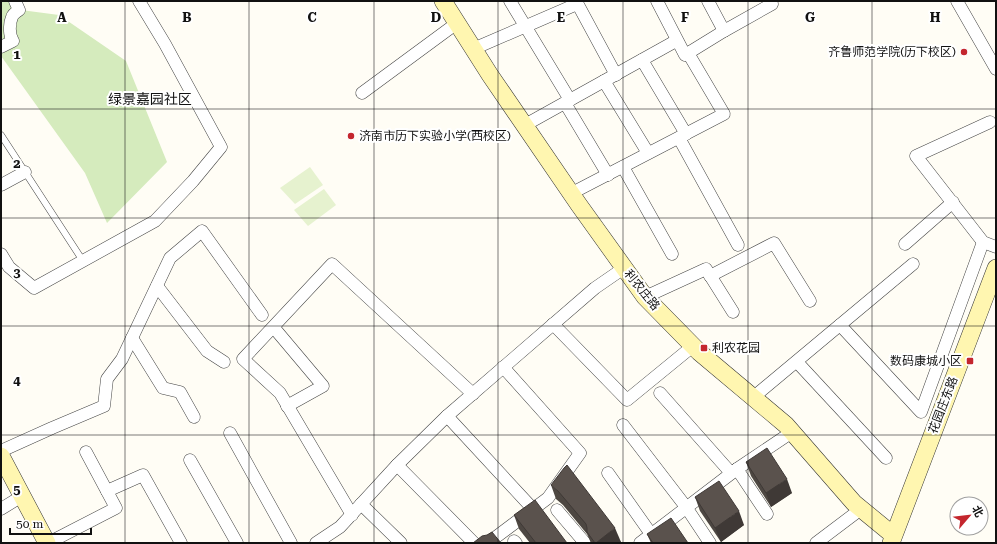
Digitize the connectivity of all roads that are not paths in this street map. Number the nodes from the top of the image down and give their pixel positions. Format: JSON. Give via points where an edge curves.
{"nodes":[{"id":1,"x":15,"y":1,"type":"edge"},
{"id":2,"x":139,"y":1,"type":"edge"},
{"id":3,"x":443,"y":1,"type":"edge"},
{"id":4,"x":510,"y":1,"type":"edge"},
{"id":5,"x":657,"y":1,"type":"edge"},
{"id":6,"x":708,"y":1,"type":"edge"},
{"id":7,"x":957,"y":1,"type":"edge"},
{"id":8,"x":577,"y":2,"type":"edge"},
{"id":9,"x":773,"y":2,"type":"edge"},
{"id":10,"x":457,"y":23,"type":"junction"},
{"id":11,"x":525,"y":26,"type":"junction"},
{"id":12,"x":724,"y":31,"type":"junction"},
{"id":13,"x":674,"y":42,"type":"dead end"},
{"id":14,"x":1,"y":47,"type":"edge"},
{"id":15,"x":473,"y":49,"type":"junction"},
{"id":16,"x":688,"y":53,"type":"junction"},
{"id":17,"x":642,"y":60,"type":"junction"},
{"id":18,"x":996,"y":69,"type":"edge"},
{"id":19,"x":616,"y":74,"type":"junction"},
{"id":20,"x":604,"y":81,"type":"junction"},
{"id":21,"x":362,"y":93,"type":"dead end"},
{"id":22,"x":567,"y":101,"type":"junction"},
{"id":23,"x":990,"y":122,"type":"dead end"},
{"id":24,"x":525,"y":125,"type":"junction"},
{"id":25,"x":1,"y":135,"type":"edge"},
{"id":26,"x":682,"y":136,"type":"junction"},
{"id":27,"x":648,"y":154,"type":"junction"},
{"id":28,"x":623,"y":167,"type":"junction"},
{"id":29,"x":25,"y":172,"type":"junction"},
{"id":30,"x":608,"y":175,"type":"junction"},
{"id":31,"x":1,"y":185,"type":"edge"},
{"id":32,"x":572,"y":193,"type":"junction"},
{"id":33,"x":953,"y":202,"type":"junction"},
{"id":34,"x":984,"y":242,"type":"junction"},
{"id":35,"x":905,"y":244,"type":"dead end"},
{"id":36,"x":738,"y":245,"type":"dead end"},
{"id":37,"x":996,"y":247,"type":"edge"},
{"id":38,"x":1,"y":254,"type":"edge"},
{"id":39,"x":672,"y":254,"type":"dead end"},
{"id":40,"x":83,"y":260,"type":"junction"},
{"id":41,"x":913,"y":264,"type":"dead end"},
{"id":42,"x":624,"y":268,"type":"junction"},
{"id":43,"x":996,"y":268,"type":"edge"},
{"id":44,"x":710,"y":276,"type":"junction"},
{"id":45,"x":157,"y":286,"type":"junction"},
{"id":46,"x":645,"y":297,"type":"junction"},
{"id":47,"x":810,"y":301,"type":"dead end"},
{"id":48,"x":733,"y":312,"type":"dead end"},
{"id":49,"x":262,"y":315,"type":"dead end"},
{"id":50,"x":553,"y":324,"type":"junction"},
{"id":51,"x":840,"y":325,"type":"junction"},
{"id":52,"x":275,"y":329,"type":"dead end"},
{"id":53,"x":132,"y":338,"type":"junction"},
{"id":54,"x":692,"y":346,"type":"junction"},
{"id":55,"x":224,"y":362,"type":"dead end"},
{"id":56,"x":797,"y":362,"type":"junction"},
{"id":57,"x":503,"y":367,"type":"junction"},
{"id":58,"x":660,"y":393,"type":"dead end"},
{"id":59,"x":472,"y":394,"type":"junction"},
{"id":60,"x":756,"y":395,"type":"dead end"},
{"id":61,"x":287,"y":406,"type":"junction"},
{"id":62,"x":194,"y":416,"type":"dead end"},
{"id":63,"x":447,"y":416,"type":"junction"},
{"id":64,"x":623,"y":425,"type":"dead end"},
{"id":65,"x":792,"y":432,"type":"junction"},
{"id":66,"x":230,"y":433,"type":"dead end"},
{"id":67,"x":1,"y":451,"type":"edge"},
{"id":68,"x":86,"y":452,"type":"dead end"},
{"id":69,"x":1,"y":456,"type":"edge"},
{"id":70,"x":886,"y":458,"type":"dead end"},
{"id":71,"x":190,"y":460,"type":"dead end"},
{"id":72,"x":397,"y":465,"type":"junction"},
{"id":73,"x":734,"y":471,"type":"junction"},
{"id":74,"x":608,"y":473,"type":"dead end"},
{"id":75,"x":107,"y":491,"type":"junction"},
{"id":76,"x":22,"y":496,"type":"junction"},
{"id":77,"x":361,"y":504,"type":"junction"},
{"id":78,"x":686,"y":507,"type":"junction"},
{"id":79,"x":1,"y":509,"type":"edge"},
{"id":80,"x":533,"y":509,"type":"junction"},
{"id":81,"x":861,"y":509,"type":"junction"},
{"id":82,"x":557,"y":510,"type":"dead end"},
{"id":83,"x":767,"y":514,"type":"dead end"},
{"id":84,"x":352,"y":515,"type":"junction"},
{"id":85,"x":651,"y":534,"type":"junction"},
{"id":86,"x":892,"y":539,"type":"edge"},
{"id":87,"x":323,"y":541,"type":"edge"},
{"id":88,"x":47,"y":543,"type":"edge"},
{"id":89,"x":181,"y":543,"type":"edge"},
{"id":90,"x":237,"y":543,"type":"edge"},
{"id":91,"x":291,"y":543,"type":"edge"},
{"id":92,"x":401,"y":543,"type":"edge"},
{"id":93,"x":474,"y":543,"type":"edge"},
{"id":94,"x":488,"y":543,"type":"edge"},
{"id":95,"x":585,"y":543,"type":"edge"},
{"id":96,"x":640,"y":543,"type":"edge"},
{"id":97,"x":710,"y":543,"type":"edge"},
{"id":98,"x":816,"y":543,"type":"edge"}],
"edges":[{"from":1,"to":14,"type":"street","via":[[19,10],[12,16],[10,25],[10,37],[13,41]]},
{"from":2,"to":40,"type":"street","via":[[221,147],[155,221]]},
{"from":3,"to":10,"type":"street","name":"利农庄路"},
{"from":4,"to":11,"type":"street"},
{"from":5,"to":16,"type":"street","via":[[685,55]]},
{"from":6,"to":12,"type":"street"},
{"from":7,"to":18,"type":"street"},
{"from":8,"to":11,"type":"street"},
{"from":8,"to":19,"type":"street"},
{"from":9,"to":12,"type":"street"},
{"from":10,"to":15,"type":"street","name":"利农庄路"},
{"from":10,"to":21,"type":"street"},
{"from":11,"to":15,"type":"street"},
{"from":11,"to":22,"type":"street"},
{"from":12,"to":16,"type":"street"},
{"from":13,"to":17,"type":"street"},
{"from":15,"to":24,"type":"street","name":"利农庄路"},
{"from":16,"to":26,"type":"street","via":[[724,114]]},
{"from":17,"to":19,"type":"street"},
{"from":17,"to":26,"type":"street"},
{"from":19,"to":20,"type":"street"},
{"from":20,"to":22,"type":"street"},
{"from":20,"to":27,"type":"street"},
{"from":22,"to":24,"type":"street"},
{"from":22,"to":30,"type":"street"},
{"from":23,"to":33,"type":"street","via":[[916,156]]},
{"from":24,"to":32,"type":"street","name":"利农庄路"},
{"from":25,"to":29,"type":"lane"},
{"from":26,"to":27,"type":"street"},
{"from":26,"to":36,"type":"street"},
{"from":27,"to":28,"type":"street"},
{"from":28,"to":30,"type":"street"},
{"from":28,"to":39,"type":"street"},
{"from":29,"to":31,"type":"street"},
{"from":29,"to":40,"type":"lane"},
{"from":30,"to":32,"type":"street"},
{"from":32,"to":42,"type":"street","name":"利农庄路"},
{"from":33,"to":34,"type":"street"},
{"from":33,"to":35,"type":"street"},
{"from":34,"to":37,"type":"street"},
{"from":34,"to":51,"type":"street","via":[[921,412]]},
{"from":38,"to":40,"type":"street","via":[[9,268],[34,288]]},
{"from":41,"to":51,"type":"street"},
{"from":42,"to":46,"type":"street","name":"利农庄路"},
{"from":42,"to":50,"type":"street","via":[[595,288]]},
{"from":43,"to":86,"type":"street","name":"花园庄东路"},
{"from":44,"to":46,"type":"street","via":[[706,269]]},
{"from":44,"to":47,"type":"street","via":[[774,243]]},
{"from":44,"to":48,"type":"street"},
{"from":45,"to":49,"type":"street","via":[[170,258],[202,231]]},
{"from":45,"to":53,"type":"street"},
{"from":45,"to":55,"type":"street","via":[[207,351]]},
{"from":46,"to":54,"type":"street","name":"利农庄路"},
{"from":50,"to":54,"type":"street","via":[[627,400]]},
{"from":50,"to":57,"type":"street"},
{"from":51,"to":56,"type":"street"},
{"from":52,"to":61,"type":"street","via":[[323,386]]},
{"from":53,"to":62,"type":"street","via":[[163,388],[180,392]]},
{"from":53,"to":67,"type":"street","via":[[122,359],[107,379],[104,406]]},
{"from":54,"to":65,"type":"street","name":"利农庄路"},
{"from":56,"to":60,"type":"street"},
{"from":56,"to":70,"type":"street"},
{"from":57,"to":59,"type":"street"},
{"from":57,"to":80,"type":"street","via":[[580,454],[548,498]]},
{"from":58,"to":73,"type":"street"},
{"from":59,"to":61,"type":"street","via":[[332,264],[243,359],[280,393]]},
{"from":59,"to":63,"type":"street"},
{"from":61,"to":84,"type":"street"},
{"from":63,"to":72,"type":"street"},
{"from":63,"to":80,"type":"street"},
{"from":64,"to":78,"type":"street"},
{"from":65,"to":73,"type":"street"},
{"from":65,"to":81,"type":"street","name":"利农庄路"},
{"from":66,"to":91,"type":"street"},
{"from":68,"to":75,"type":"street"},
{"from":69,"to":76,"type":"street"},
{"from":71,"to":90,"type":"street"},
{"from":72,"to":77,"type":"street"},
{"from":72,"to":93,"type":"street"},
{"from":73,"to":78,"type":"street"},
{"from":73,"to":83,"type":"street"},
{"from":74,"to":85,"type":"street"},
{"from":75,"to":88,"type":"street","via":[[116,508]]},
{"from":75,"to":89,"type":"street","via":[[143,475]]},
{"from":76,"to":79,"type":"street"},
{"from":76,"to":88,"type":"street"},
{"from":77,"to":84,"type":"street"},
{"from":77,"to":92,"type":"street"},
{"from":78,"to":85,"type":"street"},
{"from":78,"to":97,"type":"street"},
{"from":80,"to":94,"type":"street"},
{"from":81,"to":86,"type":"street","name":"利农庄路"},
{"from":81,"to":98,"type":"street"},
{"from":82,"to":95,"type":"street"},
{"from":84,"to":87,"type":"street"},
{"from":85,"to":96,"type":"street"}]}
